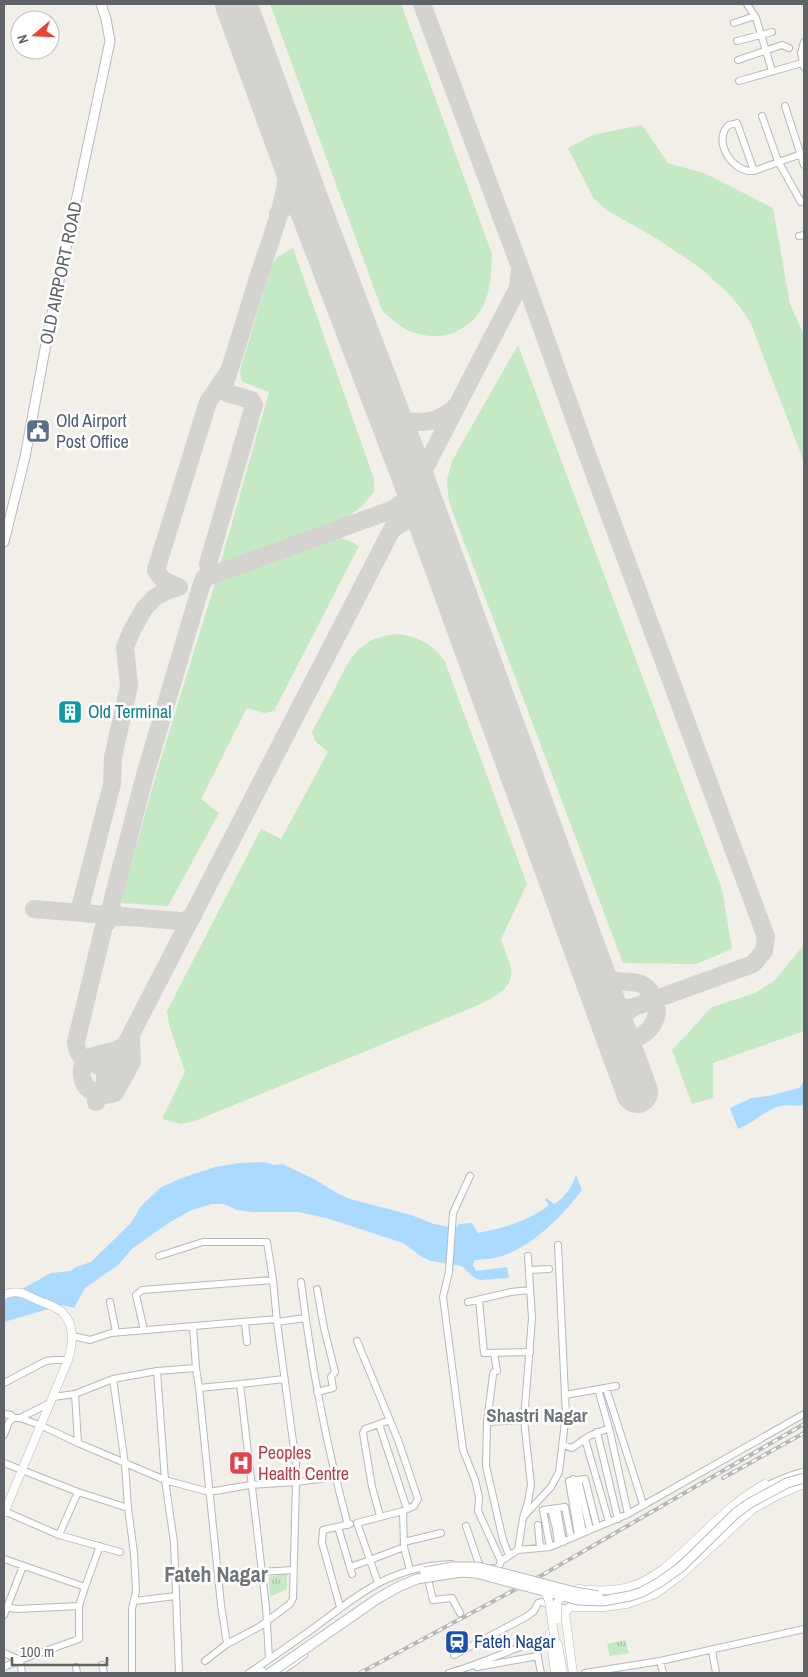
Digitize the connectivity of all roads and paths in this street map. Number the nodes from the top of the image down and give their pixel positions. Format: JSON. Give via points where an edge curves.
{"nodes":[{"id":1,"x":101,"y":4,"type":"edge"},
{"id":2,"x":746,"y":4,"type":"edge"},
{"id":3,"x":756,"y":16,"type":"junction"},
{"id":4,"x":734,"y":22,"type":"dead end"},
{"id":5,"x":772,"y":32,"type":"dead end"},
{"id":6,"x":761,"y":34,"type":"junction"},
{"id":7,"x":737,"y":41,"type":"dead end"},
{"id":8,"x":804,"y":42,"type":"edge"},
{"id":9,"x":789,"y":48,"type":"dead end"},
{"id":10,"x":766,"y":52,"type":"junction"},
{"id":11,"x":738,"y":60,"type":"dead end"},
{"id":12,"x":803,"y":65,"type":"edge"},
{"id":13,"x":772,"y":71,"type":"junction"},
{"id":14,"x":739,"y":80,"type":"dead end"},
{"id":15,"x":785,"y":106,"type":"dead end"},
{"id":16,"x":762,"y":116,"type":"dead end"},
{"id":17,"x":802,"y":153,"type":"edge"},
{"id":18,"x":778,"y":162,"type":"junction"},
{"id":19,"x":804,"y":165,"type":"edge"},
{"id":20,"x":754,"y":171,"type":"junction"},
{"id":21,"x":801,"y":202,"type":"dead end"},
{"id":22,"x":4,"y":542,"type":"edge"},
{"id":23,"x":470,"y":1176,"type":"dead end"},
{"id":24,"x":558,"y":1245,"type":"dead end"},
{"id":25,"x":159,"y":1256,"type":"dead end"},
{"id":26,"x":528,"y":1256,"type":"dead end"},
{"id":27,"x":549,"y":1269,"type":"dead end"},
{"id":28,"x":529,"y":1270,"type":"junction"},
{"id":29,"x":273,"y":1280,"type":"junction"},
{"id":30,"x":301,"y":1282,"type":"dead end"},
{"id":31,"x":317,"y":1289,"type":"dead end"},
{"id":32,"x":530,"y":1290,"type":"junction"},
{"id":33,"x":4,"y":1294,"type":"edge"},
{"id":34,"x":479,"y":1300,"type":"junction"},
{"id":35,"x":110,"y":1302,"type":"dead end"},
{"id":36,"x":468,"y":1302,"type":"dead end"},
{"id":37,"x":306,"y":1318,"type":"junction"},
{"id":38,"x":277,"y":1321,"type":"junction"},
{"id":39,"x":245,"y":1323,"type":"junction"},
{"id":40,"x":193,"y":1327,"type":"junction"},
{"id":41,"x":144,"y":1330,"type":"junction"},
{"id":42,"x":116,"y":1332,"type":"junction"},
{"id":43,"x":73,"y":1336,"type":"junction"},
{"id":44,"x":357,"y":1341,"type":"dead end"},
{"id":45,"x":247,"y":1342,"type":"dead end"},
{"id":46,"x":530,"y":1352,"type":"junction"},
{"id":47,"x":494,"y":1353,"type":"junction"},
{"id":48,"x":68,"y":1360,"type":"junction"},
{"id":49,"x":196,"y":1368,"type":"junction"},
{"id":50,"x":157,"y":1371,"type":"junction"},
{"id":51,"x":113,"y":1378,"type":"junction"},
{"id":52,"x":284,"y":1379,"type":"junction"},
{"id":53,"x":4,"y":1383,"type":"edge"},
{"id":54,"x":240,"y":1384,"type":"junction"},
{"id":55,"x":616,"y":1386,"type":"dead end"},
{"id":56,"x":199,"y":1388,"type":"junction"},
{"id":57,"x":602,"y":1388,"type":"junction"},
{"id":58,"x":317,"y":1392,"type":"junction"},
{"id":59,"x":75,"y":1394,"type":"junction"},
{"id":60,"x":565,"y":1395,"type":"junction"},
{"id":61,"x":51,"y":1400,"type":"junction"},
{"id":62,"x":4,"y":1414,"type":"edge"},
{"id":63,"x":804,"y":1414,"type":"edge"},
{"id":64,"x":17,"y":1418,"type":"junction"},
{"id":65,"x":390,"y":1420,"type":"junction"},
{"id":66,"x":524,"y":1420,"type":"junction"},
{"id":67,"x":487,"y":1422,"type":"junction"},
{"id":68,"x":379,"y":1424,"type":"junction"},
{"id":69,"x":42,"y":1426,"type":"junction"},
{"id":70,"x":609,"y":1428,"type":"junction"},
{"id":71,"x":598,"y":1432,"type":"junction"},
{"id":72,"x":4,"y":1435,"type":"edge"},
{"id":73,"x":585,"y":1439,"type":"junction"},
{"id":74,"x":78,"y":1443,"type":"junction"},
{"id":75,"x":563,"y":1445,"type":"junction"},
{"id":76,"x":4,"y":1463,"type":"edge"},
{"id":77,"x":126,"y":1464,"type":"junction"},
{"id":78,"x":22,"y":1470,"type":"junction"},
{"id":79,"x":804,"y":1471,"type":"edge"},
{"id":80,"x":335,"y":1477,"type":"junction"},
{"id":81,"x":804,"y":1478,"type":"edge"},
{"id":82,"x":165,"y":1480,"type":"junction"},
{"id":83,"x":296,"y":1482,"type":"junction"},
{"id":84,"x":804,"y":1484,"type":"edge"},
{"id":85,"x":253,"y":1485,"type":"junction"},
{"id":86,"x":78,"y":1492,"type":"junction"},
{"id":87,"x":209,"y":1492,"type":"junction"},
{"id":88,"x":643,"y":1504,"type":"junction"},
{"id":89,"x":128,"y":1508,"type":"junction"},
{"id":90,"x":554,"y":1509,"type":"junction"},
{"id":91,"x":405,"y":1510,"type":"junction"},
{"id":92,"x":4,"y":1512,"type":"edge"},
{"id":93,"x":628,"y":1514,"type":"junction"},
{"id":94,"x":380,"y":1516,"type":"junction"},
{"id":95,"x":523,"y":1518,"type":"junction"},
{"id":96,"x":618,"y":1519,"type":"junction"},
{"id":97,"x":609,"y":1522,"type":"junction"},
{"id":98,"x":357,"y":1523,"type":"junction"},
{"id":99,"x":348,"y":1525,"type":"junction"},
{"id":100,"x":538,"y":1525,"type":"dead end"},
{"id":101,"x":466,"y":1526,"type":"dead end"},
{"id":102,"x":338,"y":1527,"type":"junction"},
{"id":103,"x":587,"y":1531,"type":"junction"},
{"id":104,"x":441,"y":1532,"type":"dead end"},
{"id":105,"x":59,"y":1534,"type":"junction"},
{"id":106,"x":571,"y":1538,"type":"junction"},
{"id":107,"x":560,"y":1543,"type":"junction"},
{"id":108,"x":404,"y":1544,"type":"junction"},
{"id":109,"x":100,"y":1546,"type":"junction"},
{"id":110,"x":550,"y":1547,"type":"junction"},
{"id":111,"x":540,"y":1548,"type":"junction"},
{"id":112,"x":518,"y":1550,"type":"junction"},
{"id":113,"x":120,"y":1552,"type":"dead end"},
{"id":114,"x":510,"y":1555,"type":"junction"},
{"id":115,"x":4,"y":1559,"type":"edge"},
{"id":116,"x":370,"y":1560,"type":"junction"},
{"id":117,"x":501,"y":1561,"type":"junction"},
{"id":118,"x":479,"y":1564,"type":"junction"},
{"id":119,"x":23,"y":1566,"type":"junction"},
{"id":120,"x":350,"y":1566,"type":"junction"},
{"id":121,"x":425,"y":1566,"type":"junction"},
{"id":122,"x":293,"y":1570,"type":"junction"},
{"id":123,"x":410,"y":1570,"type":"junction"},
{"id":124,"x":260,"y":1572,"type":"junction"},
{"id":125,"x":352,"y":1574,"type":"dead end"},
{"id":126,"x":400,"y":1574,"type":"junction"},
{"id":127,"x":652,"y":1577,"type":"junction"},
{"id":128,"x":378,"y":1583,"type":"junction"},
{"id":129,"x":85,"y":1587,"type":"junction"},
{"id":130,"x":581,"y":1589,"type":"junction"},
{"id":131,"x":545,"y":1591,"type":"junction"},
{"id":132,"x":659,"y":1591,"type":"junction"},
{"id":133,"x":176,"y":1596,"type":"junction"},
{"id":134,"x":562,"y":1596,"type":"junction"},
{"id":135,"x":134,"y":1600,"type":"junction"},
{"id":136,"x":547,"y":1604,"type":"junction"},
{"id":137,"x":80,"y":1606,"type":"junction"},
{"id":138,"x":340,"y":1607,"type":"junction"},
{"id":139,"x":582,"y":1608,"type":"junction"},
{"id":140,"x":567,"y":1609,"type":"junction"},
{"id":141,"x":5,"y":1610,"type":"edge"},
{"id":142,"x":460,"y":1613,"type":"dead end"},
{"id":143,"x":266,"y":1622,"type":"junction"},
{"id":144,"x":804,"y":1629,"type":"edge"},
{"id":145,"x":227,"y":1644,"type":"junction"},
{"id":146,"x":558,"y":1646,"type":"junction"},
{"id":147,"x":712,"y":1650,"type":"junction"},
{"id":148,"x":4,"y":1653,"type":"edge"},
{"id":149,"x":454,"y":1655,"type":"dead end"},
{"id":150,"x":538,"y":1656,"type":"junction"},
{"id":151,"x":269,"y":1659,"type":"junction"},
{"id":152,"x":20,"y":1660,"type":"junction"},
{"id":153,"x":205,"y":1661,"type":"dead end"},
{"id":154,"x":660,"y":1661,"type":"junction"},
{"id":155,"x":102,"y":1665,"type":"dead end"},
{"id":156,"x":4,"y":1667,"type":"edge"},
{"id":157,"x":466,"y":1669,"type":"junction"},
{"id":158,"x":573,"y":1670,"type":"edge"},
{"id":159,"x":614,"y":1671,"type":"edge"},
{"id":160,"x":593,"y":1672,"type":"edge"},
{"id":161,"x":22,"y":1673,"type":"edge"},
{"id":162,"x":104,"y":1673,"type":"edge"},
{"id":163,"x":132,"y":1673,"type":"edge"},
{"id":164,"x":179,"y":1673,"type":"edge"},
{"id":165,"x":249,"y":1673,"type":"edge"},
{"id":166,"x":264,"y":1673,"type":"edge"},
{"id":167,"x":279,"y":1673,"type":"edge"},
{"id":168,"x":449,"y":1673,"type":"edge"},
{"id":169,"x":541,"y":1673,"type":"edge"},
{"id":170,"x":555,"y":1673,"type":"edge"},
{"id":171,"x":563,"y":1673,"type":"edge"},
{"id":172,"x":585,"y":1673,"type":"edge"},
{"id":173,"x":663,"y":1673,"type":"edge"},
{"id":174,"x":716,"y":1673,"type":"edge"}],
"edges":[{"from":1,"to":22,"type":"main road","name":"OLD AIRPORT ROAD","via":[[110,40],[25,457]]},
{"from":2,"to":3,"type":"street"},
{"from":3,"to":4,"type":"street"},
{"from":3,"to":6,"type":"street"},
{"from":5,"to":6,"type":"street"},
{"from":6,"to":7,"type":"street"},
{"from":6,"to":10,"type":"street"},
{"from":8,"to":12,"type":"street","via":[[801,53]]},
{"from":9,"to":10,"type":"street","via":[[782,46]]},
{"from":10,"to":11,"type":"street"},
{"from":10,"to":13,"type":"street"},
{"from":12,"to":13,"type":"street"},
{"from":13,"to":14,"type":"street"},
{"from":15,"to":17,"type":"street"},
{"from":16,"to":18,"type":"street"},
{"from":17,"to":18,"type":"street"},
{"from":17,"to":19,"type":"street"},
{"from":18,"to":20,"type":"street"},
{"from":18,"to":21,"type":"street"},
{"from":20,"to":20,"type":"street","via":[[737,123],[729,126],[723,140],[728,159],[746,172]]},
{"from":23,"to":117,"type":"street","via":[[453,1213],[449,1272],[443,1297],[463,1450],[475,1480],[478,1511]]},
{"from":24,"to":60,"type":"street"},
{"from":25,"to":29,"type":"street","via":[[202,1242],[267,1242]]},
{"from":26,"to":28,"type":"street"},
{"from":27,"to":28,"type":"street"},
{"from":28,"to":32,"type":"street"},
{"from":29,"to":38,"type":"street"},
{"from":29,"to":41,"type":"street","via":[[142,1290],[136,1295]]},
{"from":30,"to":37,"type":"street"},
{"from":31,"to":58,"type":"street","via":[[335,1372],[331,1377],[333,1388]]},
{"from":32,"to":34,"type":"street"},
{"from":32,"to":46,"type":"street"},
{"from":33,"to":43,"type":"street","via":[[14,1291],[61,1310]]},
{"from":34,"to":36,"type":"street"},
{"from":34,"to":47,"type":"street","via":[[484,1353]]},
{"from":35,"to":42,"type":"street"},
{"from":37,"to":38,"type":"street"},
{"from":37,"to":58,"type":"street"},
{"from":38,"to":39,"type":"street"},
{"from":38,"to":52,"type":"street"},
{"from":39,"to":40,"type":"street"},
{"from":39,"to":45,"type":"street"},
{"from":40,"to":41,"type":"street"},
{"from":40,"to":49,"type":"street"},
{"from":41,"to":42,"type":"street"},
{"from":42,"to":43,"type":"street","via":[[90,1340]]},
{"from":43,"to":48,"type":"street"},
{"from":44,"to":65,"type":"street"},
{"from":46,"to":47,"type":"street"},
{"from":46,"to":66,"type":"street"},
{"from":47,"to":67,"type":"street","via":[[497,1371],[493,1375]]},
{"from":48,"to":53,"type":"street","via":[[46,1361]]},
{"from":48,"to":61,"type":"street"},
{"from":49,"to":50,"type":"street"},
{"from":49,"to":56,"type":"street"},
{"from":50,"to":51,"type":"street"},
{"from":50,"to":82,"type":"street"},
{"from":51,"to":59,"type":"street"},
{"from":51,"to":77,"type":"street"},
{"from":52,"to":54,"type":"street"},
{"from":52,"to":83,"type":"street"},
{"from":54,"to":56,"type":"street"},
{"from":54,"to":85,"type":"street"},
{"from":55,"to":57,"type":"street"},
{"from":56,"to":87,"type":"street"},
{"from":57,"to":60,"type":"street"},
{"from":57,"to":70,"type":"street"},
{"from":57,"to":88,"type":"street"},
{"from":58,"to":80,"type":"street"},
{"from":59,"to":61,"type":"street"},
{"from":59,"to":74,"type":"street"},
{"from":60,"to":75,"type":"street"},
{"from":61,"to":64,"type":"street"},
{"from":61,"to":69,"type":"street"},
{"from":62,"to":64,"type":"street"},
{"from":63,"to":88,"type":"street"},
{"from":64,"to":69,"type":"street"},
{"from":64,"to":72,"type":"street","via":[[9,1422]]},
{"from":65,"to":68,"type":"street"},
{"from":65,"to":91,"type":"street","via":[[417,1496],[417,1503]]},
{"from":66,"to":67,"type":"street"},
{"from":66,"to":95,"type":"street","via":[[531,1485]]},
{"from":67,"to":114,"type":"street","via":[[486,1466],[503,1540]]},
{"from":68,"to":91,"type":"street","via":[[404,1495]]},
{"from":68,"to":94,"type":"street","via":[[363,1433]]},
{"from":69,"to":74,"type":"street"},
{"from":69,"to":78,"type":"street"},
{"from":70,"to":71,"type":"street"},
{"from":70,"to":93,"type":"street"},
{"from":71,"to":73,"type":"street"},
{"from":71,"to":96,"type":"street"},
{"from":73,"to":75,"type":"street","via":[[572,1448]]},
{"from":73,"to":97,"type":"street"},
{"from":74,"to":77,"type":"street"},
{"from":75,"to":95,"type":"street","via":[[559,1472],[551,1487]]},
{"from":76,"to":78,"type":"street"},
{"from":77,"to":82,"type":"street"},
{"from":77,"to":89,"type":"street"},
{"from":78,"to":86,"type":"street"},
{"from":78,"to":92,"type":"street"},
{"from":79,"to":127,"type":"street","via":[[755,1489]]},
{"from":79,"to":166,"type":"main road","bridge":true,"via":[[747,1500],[659,1579],[626,1593],[598,1596],[478,1567],[444,1568],[394,1583]]},
{"from":80,"to":83,"type":"street"},
{"from":80,"to":99,"type":"street"},
{"from":81,"to":134,"type":"main road","bridge":true,"via":[[786,1483],[750,1503],[681,1568],[642,1592],[603,1601]]},
{"from":82,"to":87,"type":"street"},
{"from":82,"to":133,"type":"street","via":[[174,1542]]},
{"from":83,"to":85,"type":"street"},
{"from":83,"to":122,"type":"street"},
{"from":84,"to":132,"type":"street","via":[[753,1509]]},
{"from":85,"to":87,"type":"street"},
{"from":85,"to":124,"type":"street"},
{"from":86,"to":89,"type":"street"},
{"from":86,"to":105,"type":"street"},
{"from":87,"to":145,"type":"street"},
{"from":88,"to":93,"type":"street"},
{"from":89,"to":135,"type":"street","via":[[134,1553]]},
{"from":90,"to":106,"type":"street","via":[[565,1507]]},
{"from":90,"to":107,"type":"street"},
{"from":90,"to":110,"type":"street","via":[[543,1510]]},
{"from":91,"to":94,"type":"street"},
{"from":91,"to":108,"type":"street"},
{"from":92,"to":105,"type":"street"},
{"from":93,"to":96,"type":"street"},
{"from":94,"to":98,"type":"street"},
{"from":95,"to":112,"type":"street"},
{"from":96,"to":97,"type":"street"},
{"from":97,"to":103,"type":"street"},
{"from":98,"to":99,"type":"street"},
{"from":98,"to":116,"type":"street"},
{"from":99,"to":102,"type":"street"},
{"from":100,"to":111,"type":"street"},
{"from":101,"to":118,"type":"street"},
{"from":102,"to":120,"type":"street"},
{"from":102,"to":138,"type":"street","via":[[323,1530],[322,1543]]},
{"from":103,"to":103,"type":"street","via":[[569,1481],[576,1480]]},
{"from":103,"to":106,"type":"street"},
{"from":104,"to":108,"type":"street"},
{"from":105,"to":109,"type":"street"},
{"from":106,"to":107,"type":"street"},
{"from":107,"to":110,"type":"street"},
{"from":108,"to":116,"type":"street"},
{"from":108,"to":123,"type":"street"},
{"from":109,"to":113,"type":"street"},
{"from":109,"to":129,"type":"street"},
{"from":110,"to":111,"type":"street"},
{"from":111,"to":112,"type":"street"},
{"from":112,"to":114,"type":"street"},
{"from":114,"to":117,"type":"street"},
{"from":115,"to":119,"type":"street"},
{"from":116,"to":120,"type":"street"},
{"from":116,"to":128,"type":"street"},
{"from":117,"to":118,"type":"street","via":[[498,1569]]},
{"from":118,"to":121,"type":"street"},
{"from":119,"to":129,"type":"street"},
{"from":119,"to":141,"type":"street"},
{"from":120,"to":125,"type":"street"},
{"from":121,"to":123,"type":"street"},
{"from":121,"to":142,"type":"street","via":[[433,1600],[452,1598]]},
{"from":122,"to":124,"type":"street"},
{"from":122,"to":143,"type":"street","via":[[290,1604]]},
{"from":123,"to":126,"type":"street"},
{"from":124,"to":143,"type":"street"},
{"from":126,"to":128,"type":"street"},
{"from":126,"to":167,"type":"street","via":[[404,1588],[383,1599]]},
{"from":127,"to":130,"type":"street","via":[[618,1589]]},
{"from":127,"to":132,"type":"street"},
{"from":128,"to":138,"type":"street"},
{"from":129,"to":137,"type":"street"},
{"from":130,"to":136,"type":"street","via":[[553,1589]]},
{"from":130,"to":139,"type":"street"},
{"from":131,"to":134,"type":"main road","bridge":true},
{"from":131,"to":146,"type":"street","bridge":true},
{"from":131,"to":166,"type":"main road","bridge":true,"via":[[476,1573],[461,1572],[417,1580],[376,1599]]},
{"from":132,"to":139,"type":"street","via":[[627,1604]]},
{"from":133,"to":135,"type":"street"},
{"from":133,"to":164,"type":"street"},
{"from":134,"to":146,"type":"street","bridge":true,"via":[[556,1611]]},
{"from":135,"to":163,"type":"street"},
{"from":136,"to":140,"type":"street"},
{"from":136,"to":149,"type":"street","via":[[538,1603],[526,1617]]},
{"from":136,"to":170,"type":"street"},
{"from":137,"to":141,"type":"street"},
{"from":137,"to":152,"type":"street","via":[[79,1639]]},
{"from":138,"to":151,"type":"street"},
{"from":139,"to":140,"type":"street"},
{"from":140,"to":158,"type":"street"},
{"from":143,"to":145,"type":"street"},
{"from":143,"to":151,"type":"street"},
{"from":144,"to":147,"type":"street"},
{"from":145,"to":153,"type":"street"},
{"from":146,"to":171,"type":"street"},
{"from":147,"to":154,"type":"street"},
{"from":147,"to":174,"type":"street"},
{"from":148,"to":152,"type":"street"},
{"from":150,"to":157,"type":"street"},
{"from":150,"to":157,"type":"street","via":[[535,1642]]},
{"from":150,"to":169,"type":"street"},
{"from":151,"to":165,"type":"street"},
{"from":152,"to":156,"type":"street"},
{"from":152,"to":161,"type":"street"},
{"from":154,"to":159,"type":"street"},
{"from":154,"to":173,"type":"street"},
{"from":155,"to":162,"type":"street"},
{"from":157,"to":168,"type":"street"},
{"from":159,"to":160,"type":"street"},
{"from":160,"to":172,"type":"street"}]}
